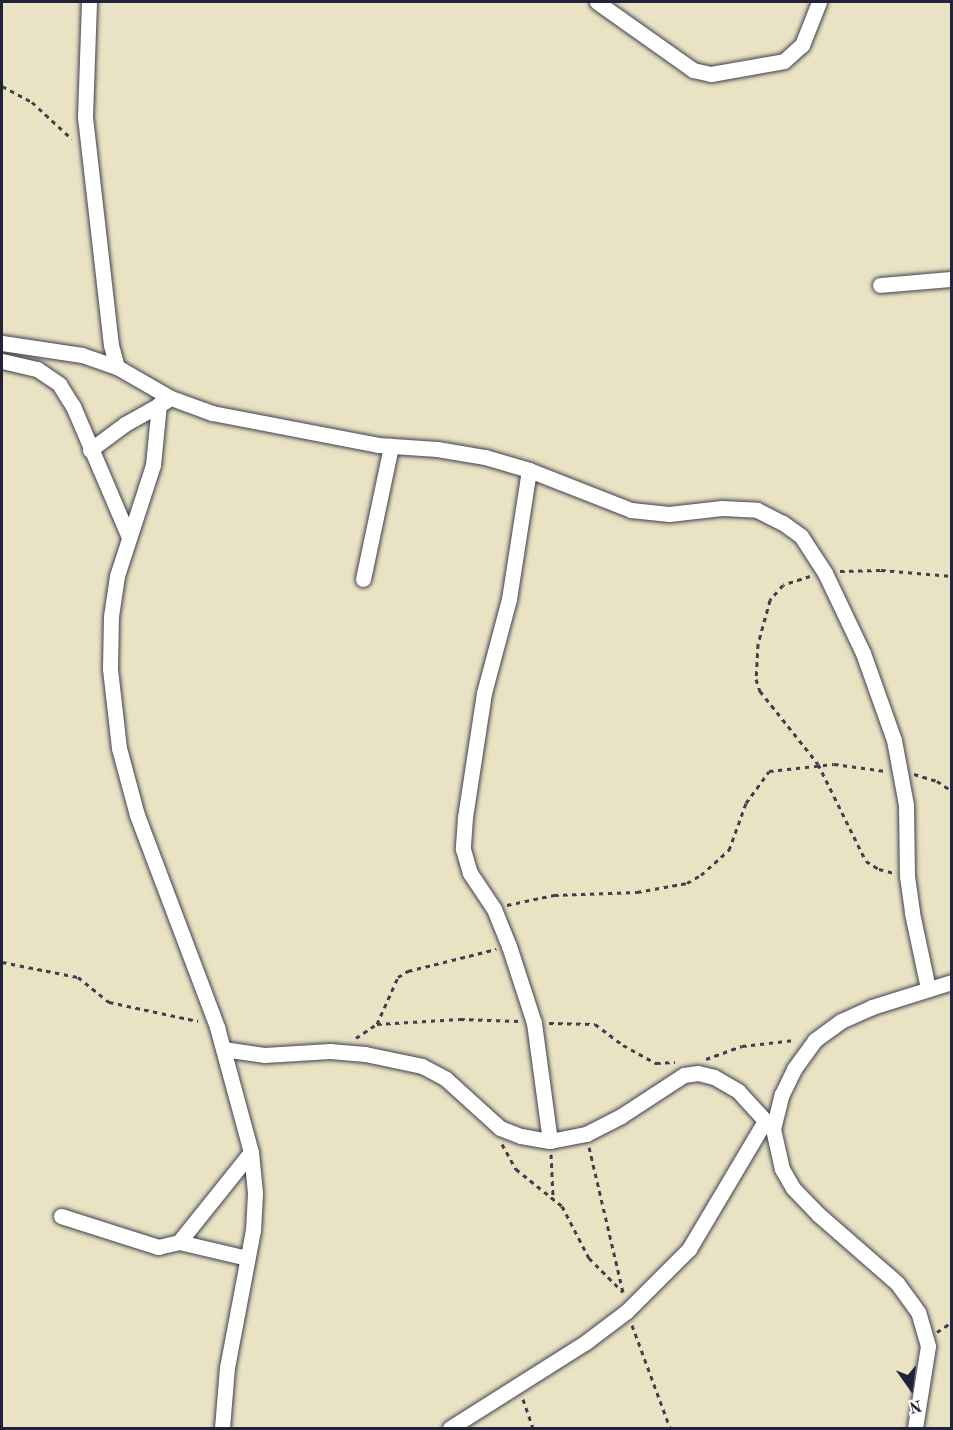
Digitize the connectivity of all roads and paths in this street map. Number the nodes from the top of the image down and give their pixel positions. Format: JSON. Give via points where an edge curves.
{"nodes":[{"id":1,"x":89,"y":2,"type":"edge"},
{"id":2,"x":597,"y":2,"type":"edge"},
{"id":3,"x":819,"y":2,"type":"edge"},
{"id":4,"x":2,"y":86,"type":"edge"},
{"id":5,"x":89,"y":155,"type":"junction"},
{"id":6,"x":951,"y":279,"type":"edge"},
{"id":7,"x":880,"y":285,"type":"dead end"},
{"id":8,"x":2,"y":342,"type":"edge"},
{"id":9,"x":2,"y":361,"type":"edge"},
{"id":10,"x":117,"y":367,"type":"junction"},
{"id":11,"x":165,"y":401,"type":"junction"},
{"id":12,"x":391,"y":446,"type":"junction"},
{"id":13,"x":90,"y":450,"type":"junction"},
{"id":14,"x":529,"y":470,"type":"junction"},
{"id":15,"x":129,"y":537,"type":"junction"},
{"id":16,"x":825,"y":573,"type":"junction"},
{"id":17,"x":951,"y":576,"type":"edge"},
{"id":18,"x":363,"y":579,"type":"dead end"},
{"id":19,"x":818,"y":764,"type":"junction"},
{"id":20,"x":902,"y":773,"type":"junction"},
{"id":21,"x":951,"y":791,"type":"edge"},
{"id":22,"x":907,"y":876,"type":"junction"},
{"id":23,"x":494,"y":909,"type":"junction"},
{"id":24,"x":509,"y":946,"type":"junction"},
{"id":25,"x":2,"y":962,"type":"edge"},
{"id":26,"x":951,"y":982,"type":"edge"},
{"id":27,"x":928,"y":988,"type":"junction"},
{"id":28,"x":534,"y":1023,"type":"junction"},
{"id":29,"x":377,"y":1024,"type":"junction"},
{"id":30,"x":217,"y":1027,"type":"junction"},
{"id":31,"x":815,"y":1040,"type":"junction"},
{"id":32,"x":223,"y":1048,"type":"junction"},
{"id":33,"x":330,"y":1051,"type":"junction"},
{"id":34,"x":701,"y":1060,"type":"dead end"},
{"id":35,"x":679,"y":1061,"type":"dead end"},
{"id":36,"x":769,"y":1125,"type":"junction"},
{"id":37,"x":500,"y":1128,"type":"junction"},
{"id":38,"x":586,"y":1134,"type":"junction"},
{"id":39,"x":550,"y":1141,"type":"junction"},
{"id":40,"x":250,"y":1152,"type":"junction"},
{"id":41,"x":553,"y":1197,"type":"junction"},
{"id":42,"x":61,"y":1216,"type":"dead end"},
{"id":43,"x":179,"y":1242,"type":"junction"},
{"id":44,"x":247,"y":1258,"type":"junction"},
{"id":45,"x":624,"y":1293,"type":"junction"},
{"id":46,"x":627,"y":1311,"type":"junction"},
{"id":47,"x":518,"y":1386,"type":"junction"},
{"id":48,"x":222,"y":1428,"type":"edge"},
{"id":49,"x":450,"y":1428,"type":"edge"},
{"id":50,"x":533,"y":1428,"type":"edge"},
{"id":51,"x":670,"y":1428,"type":"edge"},
{"id":52,"x":915,"y":1428,"type":"edge"}],
"edges":[{"from":1,"to":5,"type":"street"},
{"from":2,"to":3,"type":"street","via":[[693,70],[711,74],[784,61],[802,45]]},
{"from":4,"to":5,"type":"path","via":[[32,102]]},
{"from":5,"to":10,"type":"street","via":[[111,345]]},
{"from":6,"to":7,"type":"street"},
{"from":8,"to":10,"type":"street","via":[[82,355]]},
{"from":9,"to":13,"type":"street","via":[[37,369],[59,384],[73,406]]},
{"from":10,"to":11,"type":"street"},
{"from":11,"to":12,"type":"street","via":[[253,422]]},
{"from":11,"to":13,"type":"street"},
{"from":11,"to":15,"type":"street","via":[[153,465]]},
{"from":12,"to":14,"type":"street","via":[[475,455]]},
{"from":12,"to":18,"type":"street"},
{"from":13,"to":15,"type":"street"},
{"from":14,"to":16,"type":"street","via":[[631,510],[669,514],[722,508],[772,515],[801,536]]},
{"from":14,"to":23,"type":"street","via":[[509,599],[484,693],[465,817],[463,849],[470,873]]},
{"from":15,"to":30,"type":"street","via":[[117,576],[111,616],[110,669],[119,748],[137,815]]},
{"from":16,"to":17,"type":"path","via":[[881,570]]},
{"from":16,"to":19,"type":"path","via":[[783,585],[770,600],[758,644],[756,679],[760,691]]},
{"from":16,"to":20,"type":"street","via":[[863,653]]},
{"from":19,"to":20,"type":"path"},
{"from":19,"to":22,"type":"path","via":[[866,861],[879,869]]},
{"from":19,"to":23,"type":"path","via":[[769,771],[746,803],[729,850],[687,882],[637,892],[554,895]]},
{"from":20,"to":21,"type":"path","via":[[937,781]]},
{"from":20,"to":22,"type":"street"},
{"from":22,"to":27,"type":"street"},
{"from":23,"to":24,"type":"street"},
{"from":24,"to":28,"type":"street"},
{"from":24,"to":29,"type":"path","via":[[408,970],[398,977]]},
{"from":25,"to":30,"type":"path","via":[[78,977],[109,1002]]},
{"from":26,"to":27,"type":"street"},
{"from":27,"to":31,"type":"street","via":[[841,1021]]},
{"from":28,"to":29,"type":"path","via":[[460,1019]]},
{"from":28,"to":35,"type":"path","via":[[595,1024],[623,1046],[656,1062]]},
{"from":28,"to":39,"type":"street"},
{"from":29,"to":33,"type":"path"},
{"from":30,"to":32,"type":"street"},
{"from":31,"to":34,"type":"path","via":[[742,1046]]},
{"from":31,"to":36,"type":"street","via":[[794,1069]]},
{"from":32,"to":33,"type":"street","via":[[264,1055]]},
{"from":32,"to":40,"type":"street"},
{"from":33,"to":37,"type":"street","via":[[422,1066],[446,1079]]},
{"from":36,"to":38,"type":"street","via":[[738,1091],[698,1073],[684,1075]]},
{"from":36,"to":46,"type":"street","via":[[689,1250]]},
{"from":36,"to":52,"type":"street","via":[[782,1169],[793,1188],[897,1283],[918,1312],[928,1346]]},
{"from":37,"to":39,"type":"street"},
{"from":37,"to":41,"type":"path","via":[[502,1145],[516,1169]]},
{"from":38,"to":39,"type":"street"},
{"from":38,"to":45,"type":"path"},
{"from":39,"to":41,"type":"path"},
{"from":40,"to":43,"type":"street"},
{"from":40,"to":44,"type":"street","via":[[255,1193]]},
{"from":41,"to":45,"type":"path","via":[[562,1206],[589,1258]]},
{"from":42,"to":43,"type":"street","via":[[158,1247]]},
{"from":43,"to":44,"type":"street"},
{"from":44,"to":48,"type":"street","via":[[227,1367]]},
{"from":45,"to":46,"type":"path"},
{"from":46,"to":47,"type":"street"},
{"from":46,"to":51,"type":"path"},
{"from":47,"to":49,"type":"street"},
{"from":47,"to":50,"type":"path"}]}
